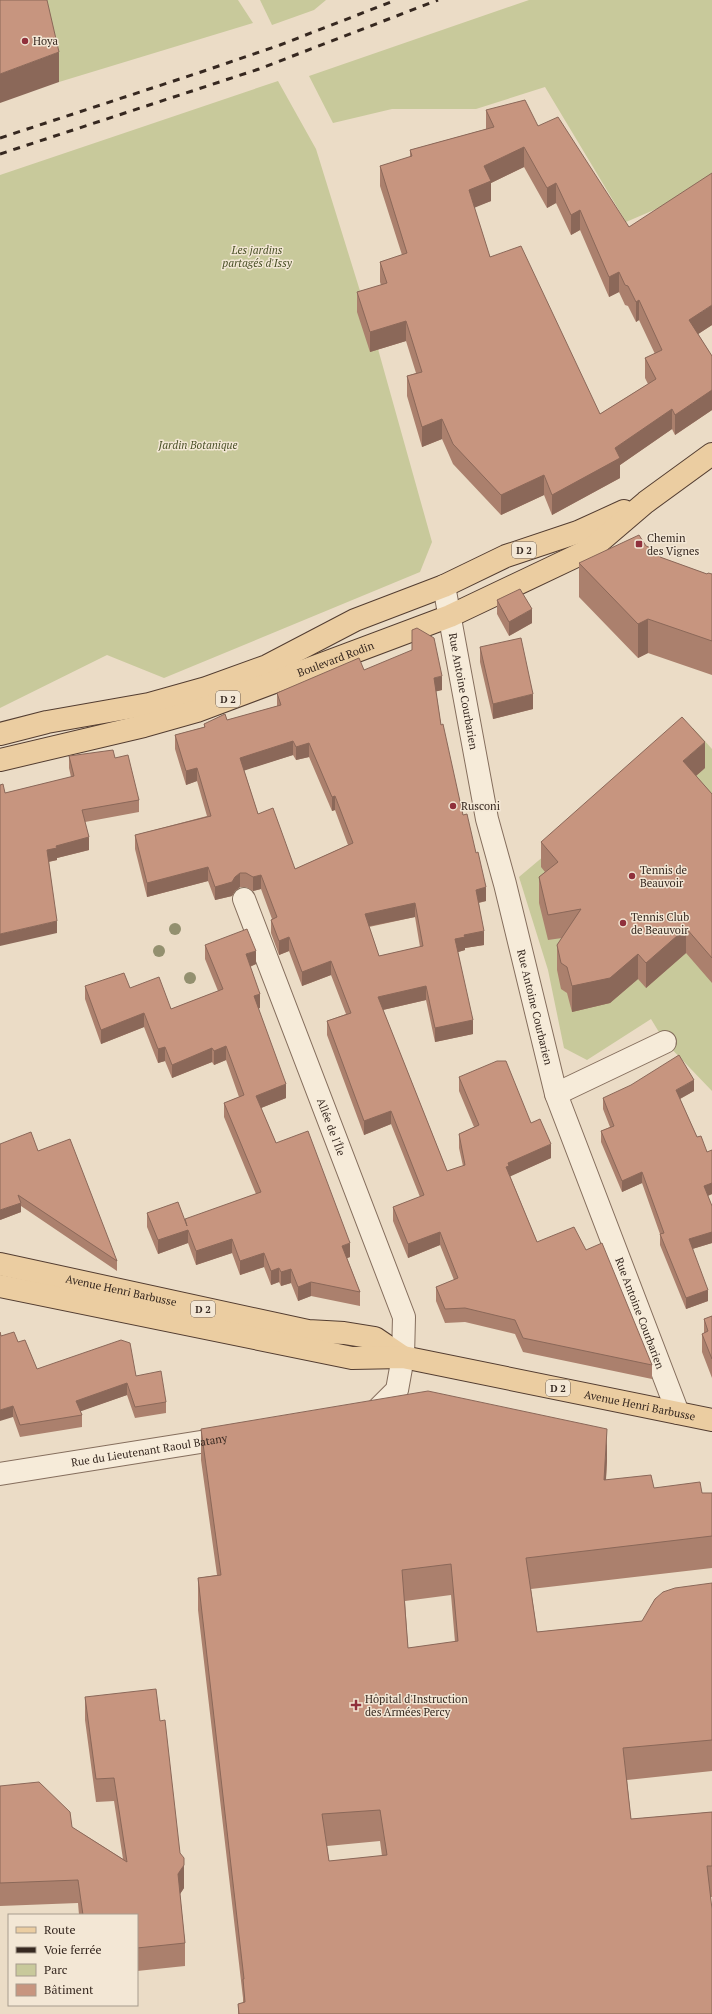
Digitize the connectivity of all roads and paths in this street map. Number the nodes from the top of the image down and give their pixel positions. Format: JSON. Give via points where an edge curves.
{"nodes":[{"id":1,"x":712,"y":454,"type":"edge"},
{"id":2,"x":646,"y":502,"type":"junction"},
{"id":3,"x":444,"y":586,"type":"junction"},
{"id":4,"x":450,"y":616,"type":"junction"},
{"id":5,"x":0,"y":734,"type":"edge"},
{"id":6,"x":0,"y":760,"type":"edge"},
{"id":7,"x":244,"y":899,"type":"dead end"},
{"id":8,"x":665,"y":1042,"type":"dead end"},
{"id":9,"x":556,"y":1094,"type":"junction"},
{"id":10,"x":0,"y":1264,"type":"edge"},
{"id":11,"x":0,"y":1286,"type":"edge"},
{"id":12,"x":403,"y":1357,"type":"junction"},
{"id":13,"x":678,"y":1413,"type":"junction"},
{"id":14,"x":349,"y":1419,"type":"edge"},
{"id":15,"x":712,"y":1420,"type":"edge"},
{"id":16,"x":249,"y":1435,"type":"edge"},
{"id":17,"x":0,"y":1474,"type":"edge"}],
"edges":[{"from":1,"to":2,"type":"main road","name":"Boulevard Rodin","number":"D 2"},
{"from":2,"to":3,"type":"main road","name":"Boulevard Rodin","number":"D 2","via":[[578,532],[506,556]]},
{"from":2,"to":4,"type":"main road","name":"Boulevard Rodin","number":"D 2","via":[[591,549]]},
{"from":3,"to":4,"type":"street","name":"Rue Antoine Courbarien"},
{"from":3,"to":5,"type":"main road","name":"Boulevard Rodin","number":"D 2","via":[[355,620],[266,666],[206,688],[150,704],[47,722]]},
{"from":4,"to":6,"type":"main road","name":"Boulevard Rodin","number":"D 2","via":[[197,711]]},
{"from":4,"to":9,"type":"street","name":"Rue Antoine Courbarien","via":[[487,819],[506,884]]},
{"from":7,"to":12,"type":"street","name":"Allée de l'Île","via":[[404,1317]]},
{"from":8,"to":9,"type":"street"},
{"from":9,"to":13,"type":"street","name":"Rue Antoine Courbarien"},
{"from":10,"to":12,"type":"main road","name":"Avenue Henri Barbusse","number":"D 2","via":[[308,1330],[375,1338]]},
{"from":11,"to":12,"type":"main road","name":"Avenue Henri Barbusse","number":"D 2","via":[[352,1358]]},
{"from":12,"to":13,"type":"main road","name":"Avenue Henri Barbusse","number":"D 2"},
{"from":12,"to":14,"type":"street","via":[[397,1390],[372,1415]]},
{"from":13,"to":15,"type":"main road","name":"Avenue Henri Barbusse","number":"D 2"},
{"from":16,"to":17,"type":"street","name":"Rue du Lieutenant Raoul Batany"}]}
